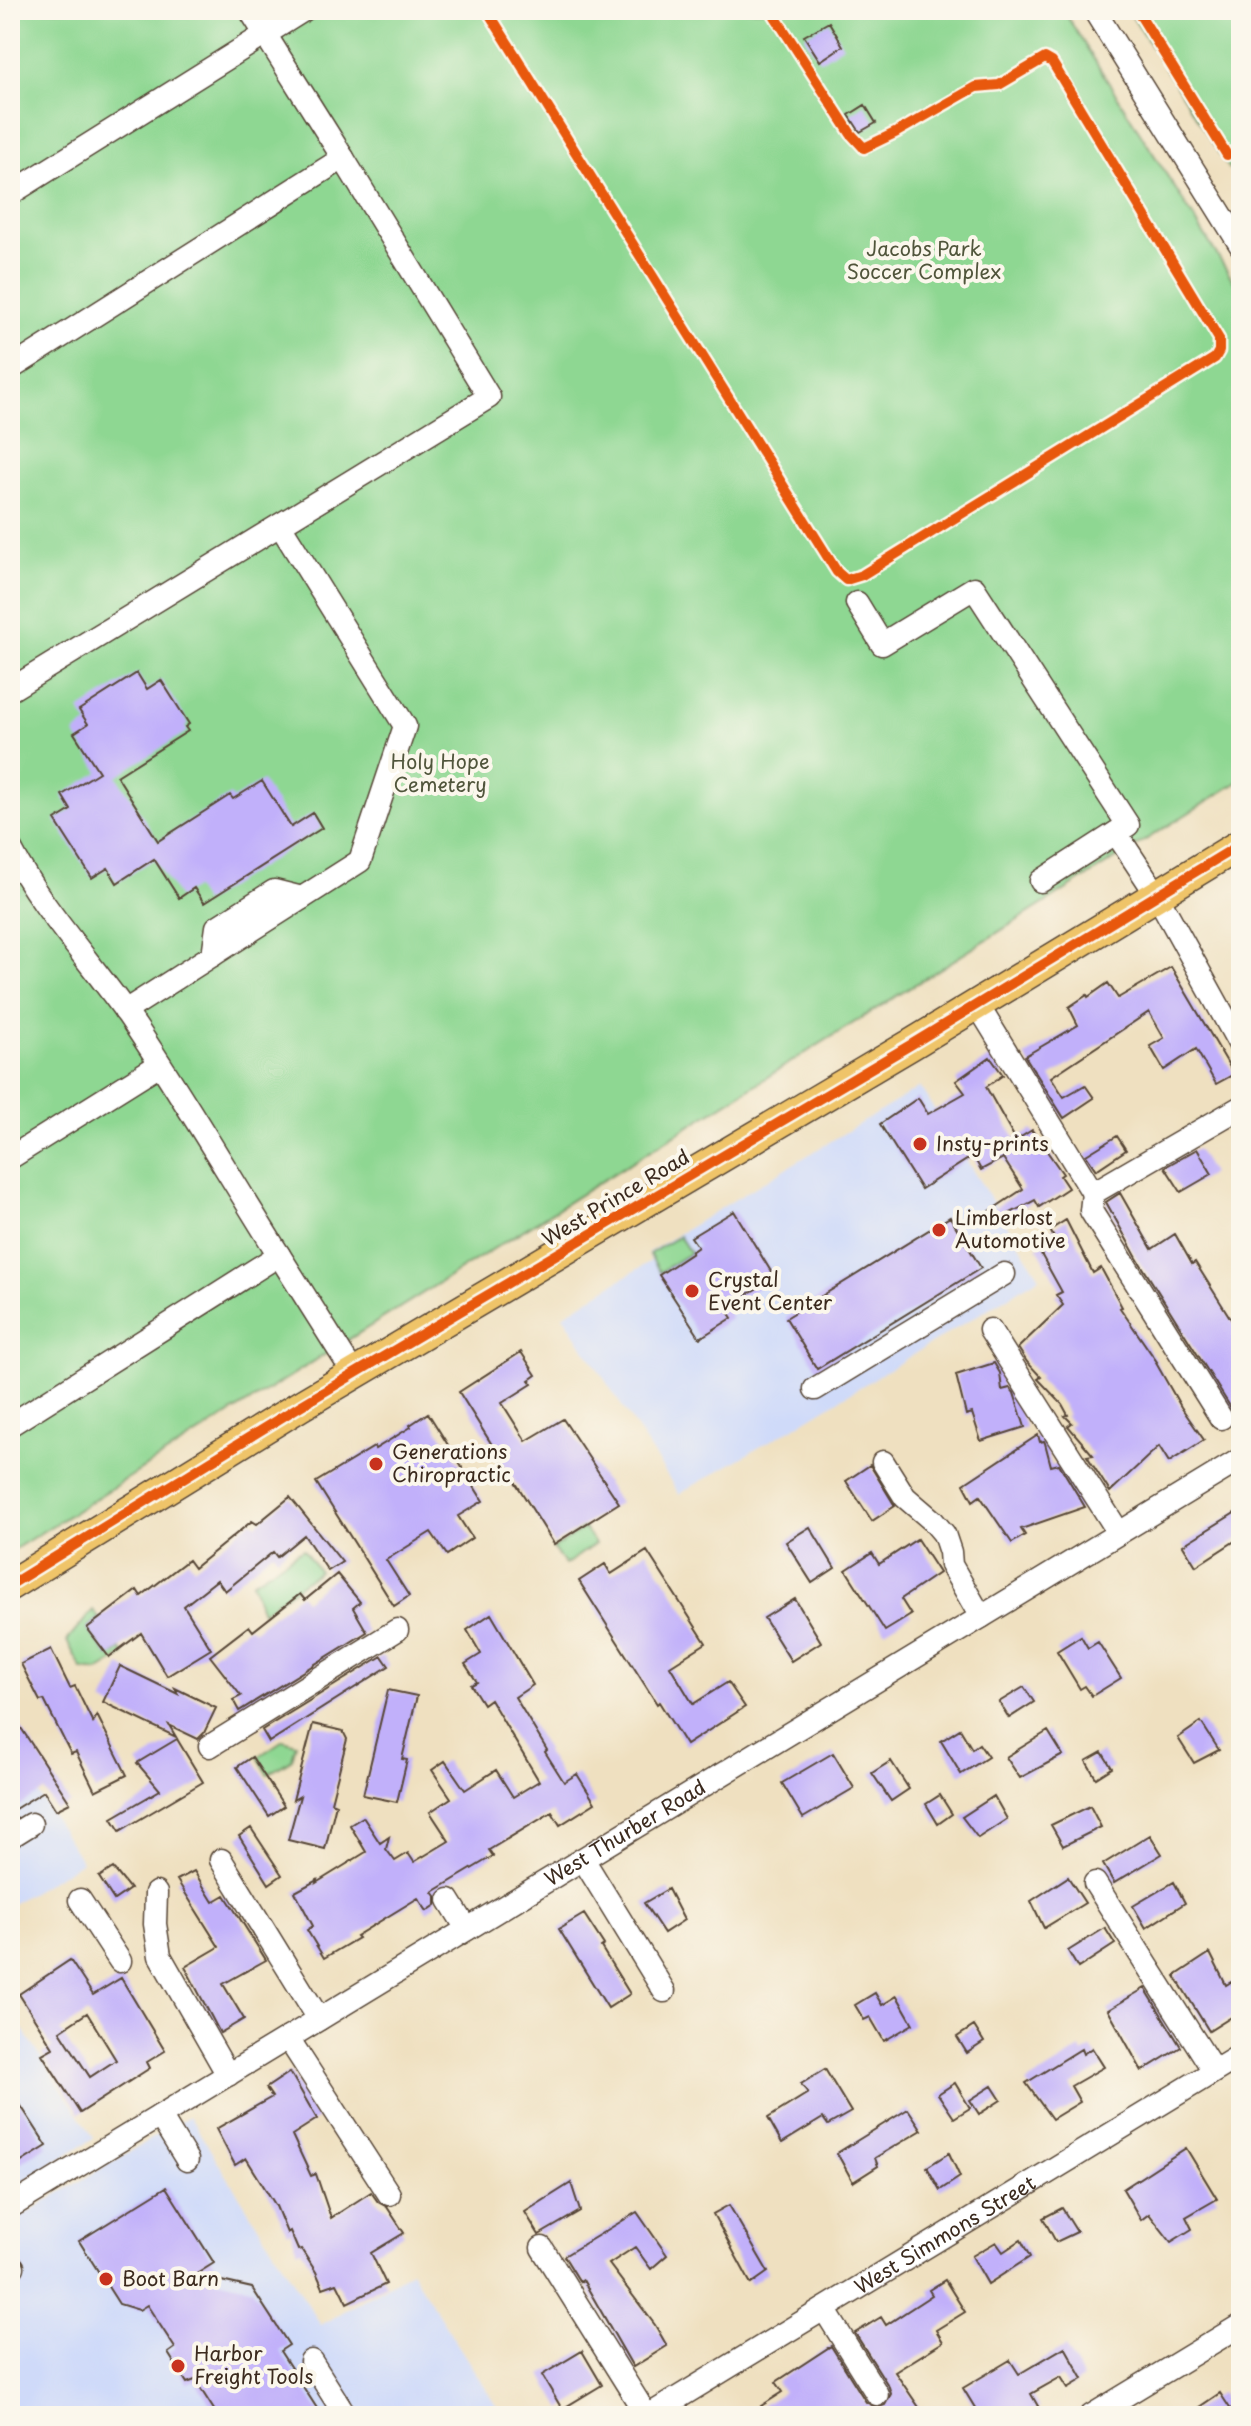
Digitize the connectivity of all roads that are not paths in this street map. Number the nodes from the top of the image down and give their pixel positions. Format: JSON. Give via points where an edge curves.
{"nodes":[{"id":1,"x":250,"y":10,"type":"edge"},
{"id":2,"x":304,"y":10,"type":"edge"},
{"id":3,"x":1094,"y":10,"type":"edge"},
{"id":4,"x":265,"y":34,"type":"junction"},
{"id":5,"x":343,"y":158,"type":"junction"},
{"id":6,"x":10,"y":194,"type":"edge"},
{"id":7,"x":1241,"y":246,"type":"edge"},
{"id":8,"x":10,"y":369,"type":"edge"},
{"id":9,"x":280,"y":525,"type":"junction"},
{"id":10,"x":857,"y":603,"type":"dead end"},
{"id":11,"x":10,"y":690,"type":"edge"},
{"id":12,"x":1116,"y":833,"type":"junction"},
{"id":13,"x":1241,"y":844,"type":"edge"},
{"id":14,"x":10,"y":848,"type":"edge"},
{"id":15,"x":1041,"y":881,"type":"dead end"},
{"id":16,"x":18,"y":885,"type":"edge"},
{"id":17,"x":1157,"y":895,"type":"junction"},
{"id":18,"x":977,"y":1004,"type":"junction"},
{"id":19,"x":125,"y":1011,"type":"junction"},
{"id":20,"x":1241,"y":1047,"type":"edge"},
{"id":21,"x":160,"y":1064,"type":"junction"},
{"id":22,"x":1241,"y":1107,"type":"edge"},
{"id":23,"x":10,"y":1158,"type":"edge"},
{"id":24,"x":1093,"y":1193,"type":"junction"},
{"id":25,"x":279,"y":1255,"type":"junction"},
{"id":26,"x":1004,"y":1274,"type":"dead end"},
{"id":27,"x":990,"y":1330,"type":"dead end"},
{"id":28,"x":354,"y":1374,"type":"junction"},
{"id":29,"x":815,"y":1389,"type":"dead end"},
{"id":30,"x":1221,"y":1418,"type":"dead end"},
{"id":31,"x":10,"y":1425,"type":"edge"},
{"id":32,"x":1241,"y":1459,"type":"edge"},
{"id":33,"x":883,"y":1462,"type":"dead end"},
{"id":34,"x":1119,"y":1533,"type":"junction"},
{"id":35,"x":10,"y":1585,"type":"edge"},
{"id":36,"x":981,"y":1617,"type":"junction"},
{"id":37,"x":397,"y":1630,"type":"dead end"},
{"id":38,"x":210,"y":1746,"type":"dead end"},
{"id":39,"x":31,"y":1824,"type":"dead end"},
{"id":40,"x":10,"y":1837,"type":"edge"},
{"id":41,"x":583,"y":1859,"type":"junction"},
{"id":42,"x":221,"y":1860,"type":"dead end"},
{"id":43,"x":1095,"y":1883,"type":"dead end"},
{"id":44,"x":156,"y":1893,"type":"dead end"},
{"id":45,"x":80,"y":1900,"type":"dead end"},
{"id":46,"x":449,"y":1900,"type":"dead end"},
{"id":47,"x":467,"y":1929,"type":"junction"},
{"id":48,"x":120,"y":1961,"type":"dead end"},
{"id":49,"x":664,"y":1991,"type":"dead end"},
{"id":50,"x":319,"y":2019,"type":"junction"},
{"id":51,"x":288,"y":2038,"type":"junction"},
{"id":52,"x":1241,"y":2055,"type":"edge"},
{"id":53,"x":1214,"y":2071,"type":"junction"},
{"id":54,"x":228,"y":2075,"type":"junction"},
{"id":55,"x":160,"y":2116,"type":"junction"},
{"id":56,"x":187,"y":2160,"type":"dead end"},
{"id":57,"x":389,"y":2194,"type":"dead end"},
{"id":58,"x":10,"y":2207,"type":"edge"},
{"id":59,"x":542,"y":2248,"type":"dead end"},
{"id":60,"x":824,"y":2309,"type":"junction"},
{"id":61,"x":1241,"y":2325,"type":"edge"},
{"id":62,"x":311,"y":2361,"type":"dead end"},
{"id":63,"x":877,"y":2394,"type":"dead end"},
{"id":64,"x":346,"y":2416,"type":"edge"},
{"id":65,"x":647,"y":2416,"type":"edge"},
{"id":66,"x":1091,"y":2416,"type":"edge"}],
"edges":[{"from":1,"to":4,"type":"street"},
{"from":2,"to":4,"type":"street"},
{"from":3,"to":7,"type":"street"},
{"from":4,"to":5,"type":"street"},
{"from":4,"to":6,"type":"street"},
{"from":5,"to":8,"type":"street"},
{"from":5,"to":9,"type":"street","via":[[489,397]]},
{"from":9,"to":11,"type":"street"},
{"from":9,"to":19,"type":"street","via":[[405,726],[360,861]]},
{"from":10,"to":12,"type":"street","via":[[882,644],[974,588],[1128,825]]},
{"from":12,"to":15,"type":"street"},
{"from":12,"to":17,"type":"street"},
{"from":13,"to":17,"type":"main road","name":"West Prince Road"},
{"from":14,"to":16,"type":"street"},
{"from":16,"to":19,"type":"street"},
{"from":17,"to":18,"type":"main road","name":"West Prince Road"},
{"from":17,"to":20,"type":"street"},
{"from":18,"to":24,"type":"street"},
{"from":18,"to":28,"type":"main road","name":"West Prince Road"},
{"from":19,"to":21,"type":"street"},
{"from":21,"to":23,"type":"street"},
{"from":21,"to":25,"type":"street"},
{"from":22,"to":24,"type":"street"},
{"from":24,"to":30,"type":"street","via":[[1091,1211]]},
{"from":25,"to":28,"type":"street"},
{"from":25,"to":31,"type":"street"},
{"from":26,"to":29,"type":"street"},
{"from":27,"to":34,"type":"street"},
{"from":28,"to":35,"type":"main road","name":"West Prince Road"},
{"from":32,"to":34,"type":"street","name":"West Thurber Road"},
{"from":33,"to":36,"type":"street","via":[[905,1497],[944,1534],[951,1565]]},
{"from":34,"to":36,"type":"street","name":"West Thurber Road"},
{"from":36,"to":41,"type":"street","name":"West Thurber Road"},
{"from":37,"to":38,"type":"street"},
{"from":39,"to":40,"type":"street"},
{"from":41,"to":47,"type":"street","name":"West Thurber Road"},
{"from":41,"to":49,"type":"street"},
{"from":42,"to":50,"type":"street"},
{"from":43,"to":53,"type":"street"},
{"from":44,"to":54,"type":"street","via":[[160,1956]]},
{"from":45,"to":48,"type":"street"},
{"from":46,"to":47,"type":"street"},
{"from":47,"to":50,"type":"street","name":"West Thurber Road"},
{"from":50,"to":51,"type":"street","name":"West Thurber Road"},
{"from":51,"to":54,"type":"street","name":"West Thurber Road"},
{"from":51,"to":57,"type":"street"},
{"from":52,"to":53,"type":"street","name":"West Simmons Street"},
{"from":53,"to":60,"type":"street","name":"West Simmons Street"},
{"from":54,"to":55,"type":"street","name":"West Thurber Road"},
{"from":55,"to":56,"type":"street"},
{"from":55,"to":58,"type":"street","name":"West Thurber Road"},
{"from":59,"to":65,"type":"street"},
{"from":60,"to":63,"type":"street"},
{"from":60,"to":65,"type":"street","name":"West Simmons Street"},
{"from":61,"to":66,"type":"street"},
{"from":62,"to":64,"type":"street"}]}
